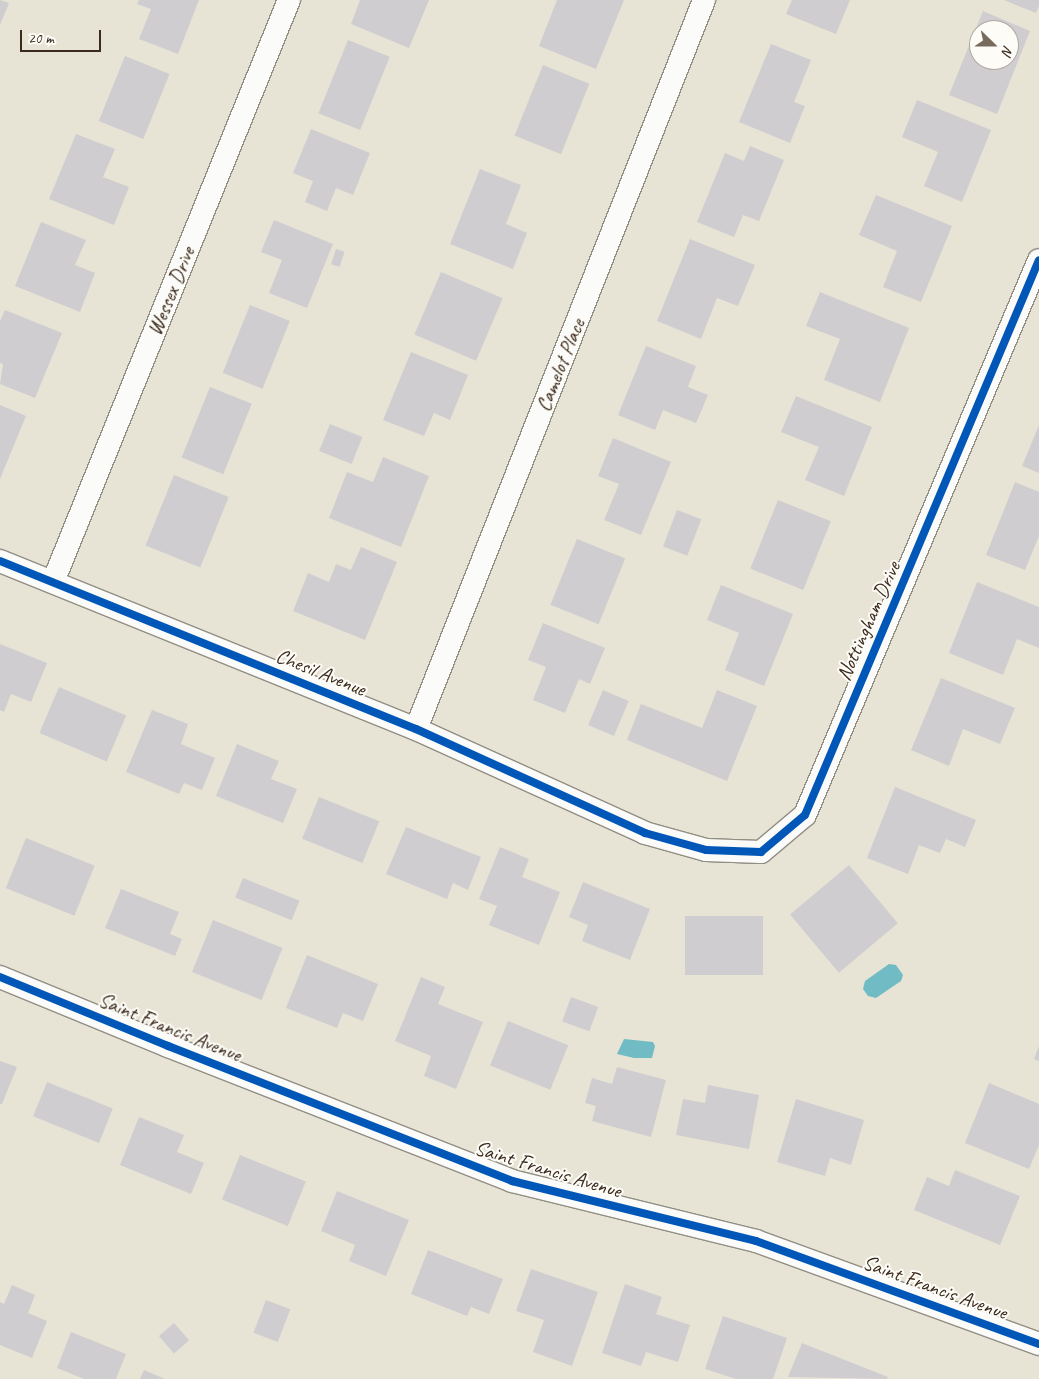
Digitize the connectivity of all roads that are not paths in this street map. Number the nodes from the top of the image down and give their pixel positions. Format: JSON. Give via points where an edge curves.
{"nodes":[{"id":1,"x":289,"y":0,"type":"edge"},
{"id":2,"x":704,"y":0,"type":"edge"},
{"id":3,"x":1039,"y":260,"type":"edge"},
{"id":4,"x":0,"y":561,"type":"edge"},
{"id":5,"x":53,"y":582,"type":"junction"},
{"id":6,"x":416,"y":729,"type":"junction"},
{"id":7,"x":625,"y":823,"type":"joint"},
{"id":8,"x":0,"y":977,"type":"edge"},
{"id":9,"x":1039,"y":1344,"type":"edge"}],
"edges":[{"from":1,"to":5,"type":"street","name":"Wessex Drive"},
{"from":2,"to":6,"type":"street","name":"Camelot Place"},
{"from":3,"to":7,"type":"street","name":"Nottingham Drive","via":[[805,815],[761,852],[706,850],[646,833]]},
{"from":4,"to":5,"type":"street","name":"Chesil Avenue"},
{"from":5,"to":6,"type":"street","name":"Chesil Avenue"},
{"from":6,"to":7,"type":"street","name":"Chesil Avenue"},
{"from":8,"to":9,"type":"street","name":"Saint Francis Avenue","via":[[512,1181],[756,1241]]}]}
